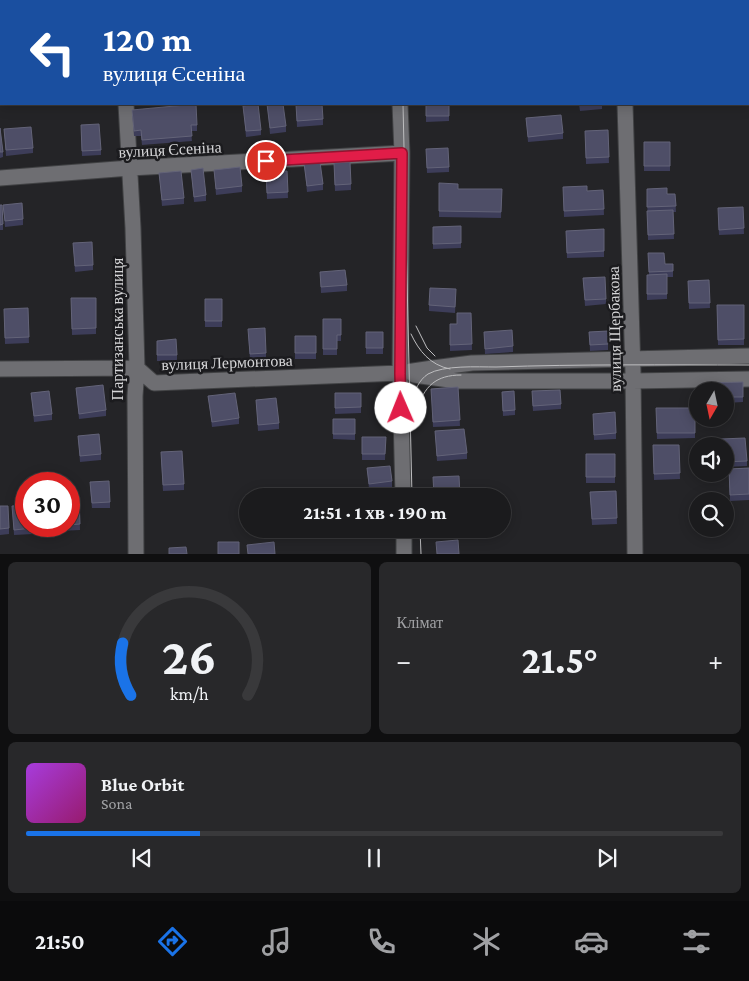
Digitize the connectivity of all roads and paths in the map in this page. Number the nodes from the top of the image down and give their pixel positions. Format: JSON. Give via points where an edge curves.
{"nodes":[{"id":1,"x":126,"y":105,"type":"edge"},
{"id":2,"x":400,"y":105,"type":"edge"},
{"id":3,"x":625,"y":105,"type":"edge"},
{"id":4,"x":402,"y":153,"type":"junction"},
{"id":5,"x":130,"y":168,"type":"junction"},
{"id":6,"x":0,"y":178,"type":"edge"},
{"id":7,"x":749,"y":356,"type":"edge"},
{"id":8,"x":632,"y":358,"type":"junction"},
{"id":9,"x":137,"y":368,"type":"junction"},
{"id":10,"x":0,"y":369,"type":"edge"},
{"id":11,"x":400,"y":374,"type":"junction"},
{"id":12,"x":749,"y":379,"type":"edge"},
{"id":13,"x":633,"y":381,"type":"junction"},
{"id":14,"x":154,"y":383,"type":"junction"},
{"id":15,"x":135,"y":396,"type":"junction"},
{"id":16,"x":403,"y":488,"type":"edge"},
{"id":17,"x":404,"y":538,"type":"edge"},
{"id":18,"x":136,"y":554,"type":"edge"},
{"id":19,"x":404,"y":554,"type":"edge"},
{"id":20,"x":635,"y":554,"type":"edge"}],
"edges":[{"from":1,"to":5,"type":"street","name":"Партизанська вулиця"},
{"from":2,"to":4,"type":"street"},
{"from":3,"to":8,"type":"street","name":"вулиця Щербакова"},
{"from":4,"to":5,"type":"street","name":"вулиця Єсеніна"},
{"from":4,"to":11,"type":"street"},
{"from":5,"to":6,"type":"street","name":"вулиця Єсеніна"},
{"from":5,"to":9,"type":"street","name":"Партизанська вулиця"},
{"from":7,"to":8,"type":"street","name":"вулиця Лермонтова"},
{"from":8,"to":11,"type":"street","name":"вулиця Лермонтова","via":[[472,363]]},
{"from":8,"to":13,"type":"street","name":"вулиця Щербакова"},
{"from":9,"to":10,"type":"street"},
{"from":9,"to":14,"type":"street","name":"вулиця Лермонтова"},
{"from":9,"to":15,"type":"street","name":"Партизанська вулиця"},
{"from":11,"to":13,"type":"street","name":"вулиця Лермонтова","via":[[457,382]]},
{"from":11,"to":14,"type":"street","name":"вулиця Лермонтова"},
{"from":11,"to":16,"type":"street"},
{"from":12,"to":13,"type":"street","name":"вулиця Лермонтова"},
{"from":13,"to":20,"type":"street","name":"вулиця Щербакова"},
{"from":14,"to":15,"type":"street"},
{"from":15,"to":18,"type":"street","name":"Партизанська вулиця"},
{"from":17,"to":19,"type":"street"}]}
